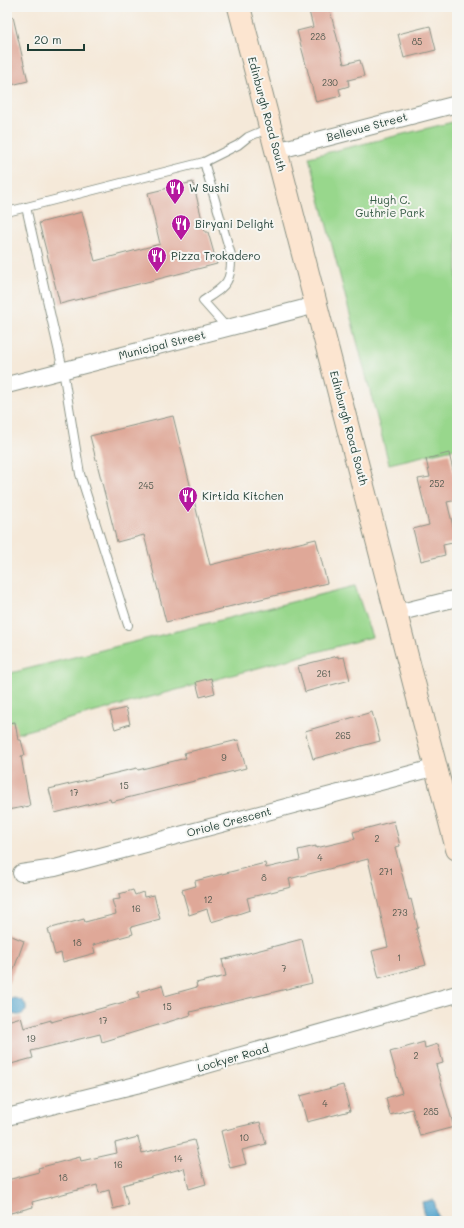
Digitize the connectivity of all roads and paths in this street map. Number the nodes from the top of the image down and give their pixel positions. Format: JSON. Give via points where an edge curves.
{"nodes":[{"id":1,"x":239,"y":7,"type":"edge"},
{"id":2,"x":457,"y":104,"type":"edge"},
{"id":3,"x":270,"y":128,"type":"junction"},
{"id":4,"x":276,"y":151,"type":"junction"},
{"id":5,"x":204,"y":162,"type":"junction"},
{"id":6,"x":26,"y":207,"type":"junction"},
{"id":7,"x":7,"y":212,"type":"edge"},
{"id":8,"x":316,"y":305,"type":"junction"},
{"id":9,"x":227,"y":328,"type":"junction"},
{"id":10,"x":63,"y":370,"type":"junction"},
{"id":11,"x":7,"y":385,"type":"edge"},
{"id":12,"x":457,"y":598,"type":"edge"},
{"id":13,"x":397,"y":613,"type":"junction"},
{"id":14,"x":128,"y":625,"type":"dead end"},
{"id":15,"x":437,"y":767,"type":"junction"},
{"id":16,"x":457,"y":849,"type":"edge"},
{"id":17,"x":21,"y":873,"type":"dead end"},
{"id":18,"x":457,"y":994,"type":"edge"},
{"id":19,"x":7,"y":1118,"type":"edge"}],
"edges":[{"from":1,"to":3,"type":"main road","name":"Edinburgh Road South"},
{"from":2,"to":4,"type":"street","name":"Bellevue Street"},
{"from":3,"to":4,"type":"main road","name":"Edinburgh Road South"},
{"from":3,"to":5,"type":"lane","via":[[248,137],[238,145]]},
{"from":4,"to":8,"type":"main road","name":"Edinburgh Road South"},
{"from":5,"to":6,"type":"lane"},
{"from":5,"to":9,"type":"lane","via":[[232,264],[225,286],[203,301]]},
{"from":6,"to":7,"type":"lane"},
{"from":6,"to":10,"type":"lane"},
{"from":8,"to":9,"type":"street","name":"Municipal Street"},
{"from":8,"to":13,"type":"main road","name":"Edinburgh Road South"},
{"from":9,"to":10,"type":"street","name":"Municipal Street"},
{"from":10,"to":11,"type":"street","name":"Municipal Street"},
{"from":10,"to":14,"type":"lane","via":[[80,474]]},
{"from":12,"to":13,"type":"street"},
{"from":13,"to":15,"type":"main road","name":"Edinburgh Road South"},
{"from":15,"to":16,"type":"main road","name":"Edinburgh Road South"},
{"from":15,"to":17,"type":"street","name":"Oriole Crescent","via":[[55,868]]},
{"from":18,"to":19,"type":"street","name":"Lockyer Road","via":[[136,1085]]}]}
